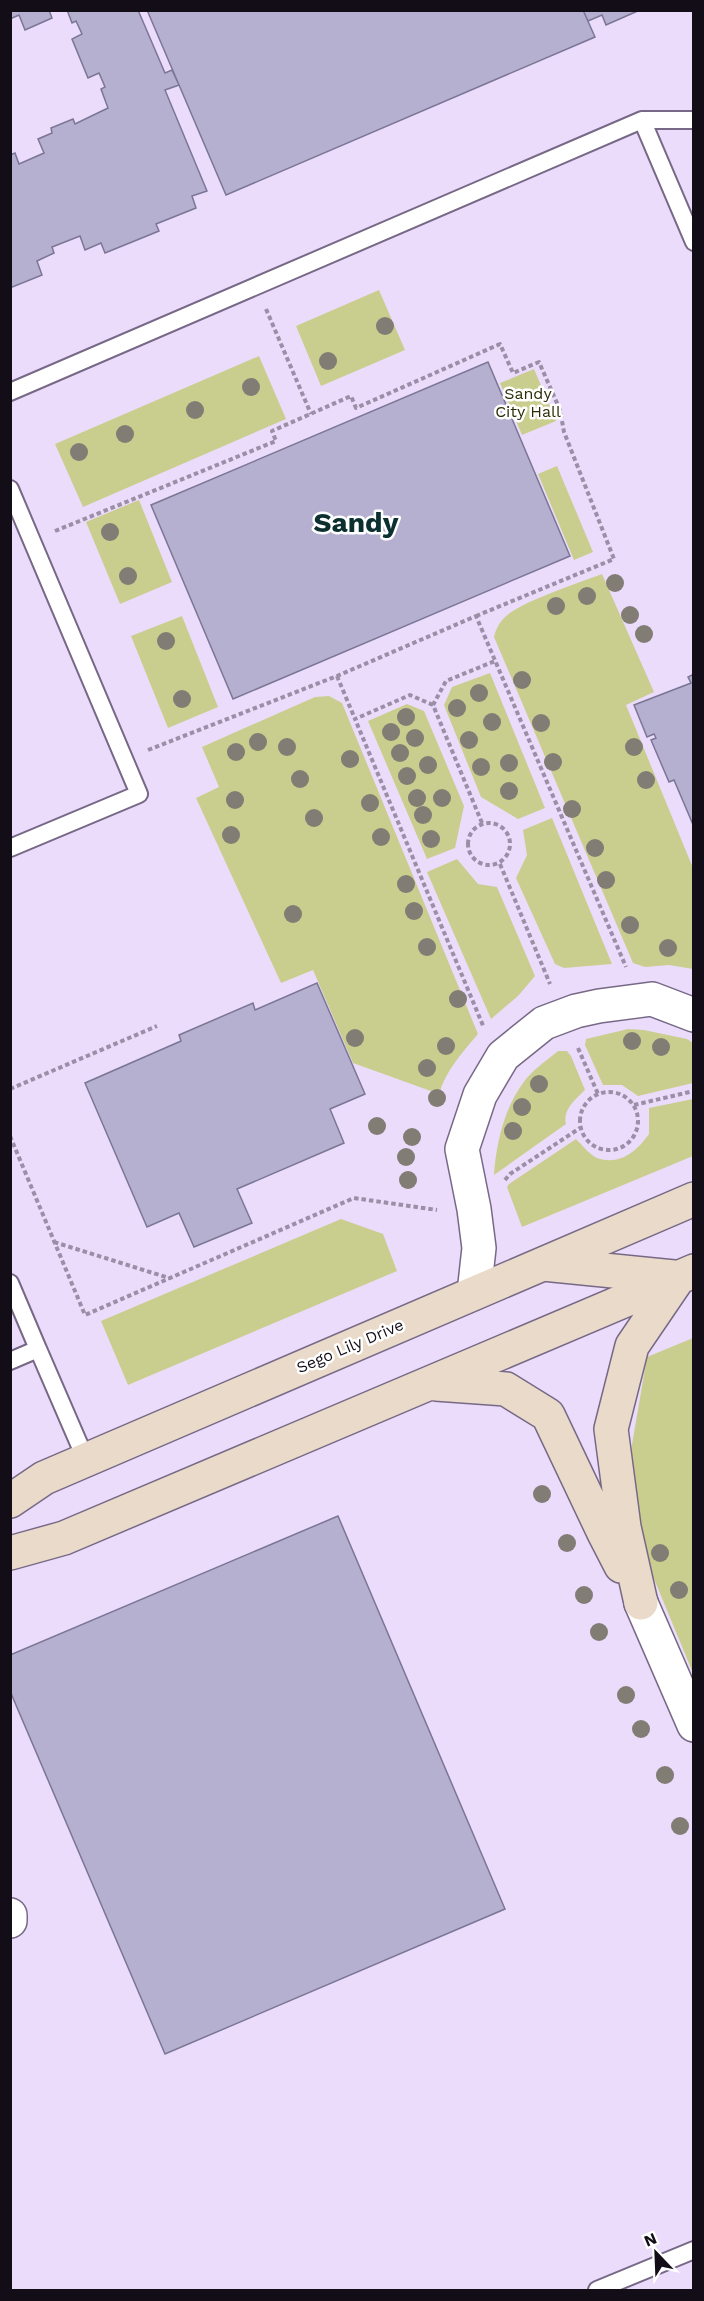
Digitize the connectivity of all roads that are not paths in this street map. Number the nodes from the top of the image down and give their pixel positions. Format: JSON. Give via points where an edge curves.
{"nodes":[{"id":1,"x":642,"y":120,"type":"junction"},
{"id":2,"x":693,"y":120,"type":"edge"},
{"id":3,"x":693,"y":243,"type":"edge"},
{"id":4,"x":10,"y":392,"type":"edge"},
{"id":5,"x":11,"y":492,"type":"edge"},
{"id":6,"x":10,"y":848,"type":"edge"},
{"id":7,"x":693,"y":1015,"type":"edge"},
{"id":8,"x":693,"y":1199,"type":"edge"},
{"id":9,"x":542,"y":1264,"type":"junction"},
{"id":10,"x":690,"y":1272,"type":"edge"},
{"id":11,"x":10,"y":1283,"type":"edge"},
{"id":12,"x":474,"y":1293,"type":"junction"},
{"id":13,"x":38,"y":1349,"type":"junction"},
{"id":14,"x":10,"y":1361,"type":"edge"},
{"id":15,"x":428,"y":1383,"type":"junction"},
{"id":16,"x":86,"y":1460,"type":"junction"},
{"id":17,"x":10,"y":1501,"type":"edge"},
{"id":18,"x":10,"y":1553,"type":"edge"},
{"id":19,"x":642,"y":1603,"type":"junction"},
{"id":20,"x":693,"y":1725,"type":"edge"},
{"id":21,"x":10,"y":1916,"type":"edge"},
{"id":22,"x":10,"y":1922,"type":"edge"},
{"id":23,"x":693,"y":2250,"type":"edge"},
{"id":24,"x":597,"y":2290,"type":"edge"}],
"edges":[{"from":1,"to":2,"type":"lane"},
{"from":1,"to":3,"type":"lane"},
{"from":1,"to":4,"type":"lane"},
{"from":5,"to":6,"type":"lane","via":[[139,794]]},
{"from":7,"to":12,"type":"street","via":[[652,999],[599,1005],[543,1023],[503,1056],[480,1095],[462,1149],[479,1248]]},
{"from":8,"to":9,"type":"main road","name":"Sego Lily Drive"},
{"from":9,"to":10,"type":"main road"},
{"from":9,"to":12,"type":"main road","name":"Sego Lily Drive"},
{"from":10,"to":15,"type":"main road"},
{"from":10,"to":19,"type":"main road","via":[[632,1346],[611,1429],[624,1527]]},
{"from":11,"to":13,"type":"lane"},
{"from":12,"to":16,"type":"main road","name":"Sego Lily Drive"},
{"from":13,"to":14,"type":"lane"},
{"from":13,"to":16,"type":"lane"},
{"from":15,"to":18,"type":"main road","via":[[64,1538]]},
{"from":15,"to":19,"type":"main road","via":[[506,1389],[548,1414]]},
{"from":16,"to":17,"type":"main road","name":"Sego Lily Drive","via":[[44,1478]]},
{"from":19,"to":20,"type":"street"},
{"from":21,"to":22,"type":"street"},
{"from":23,"to":24,"type":"lane"}]}
